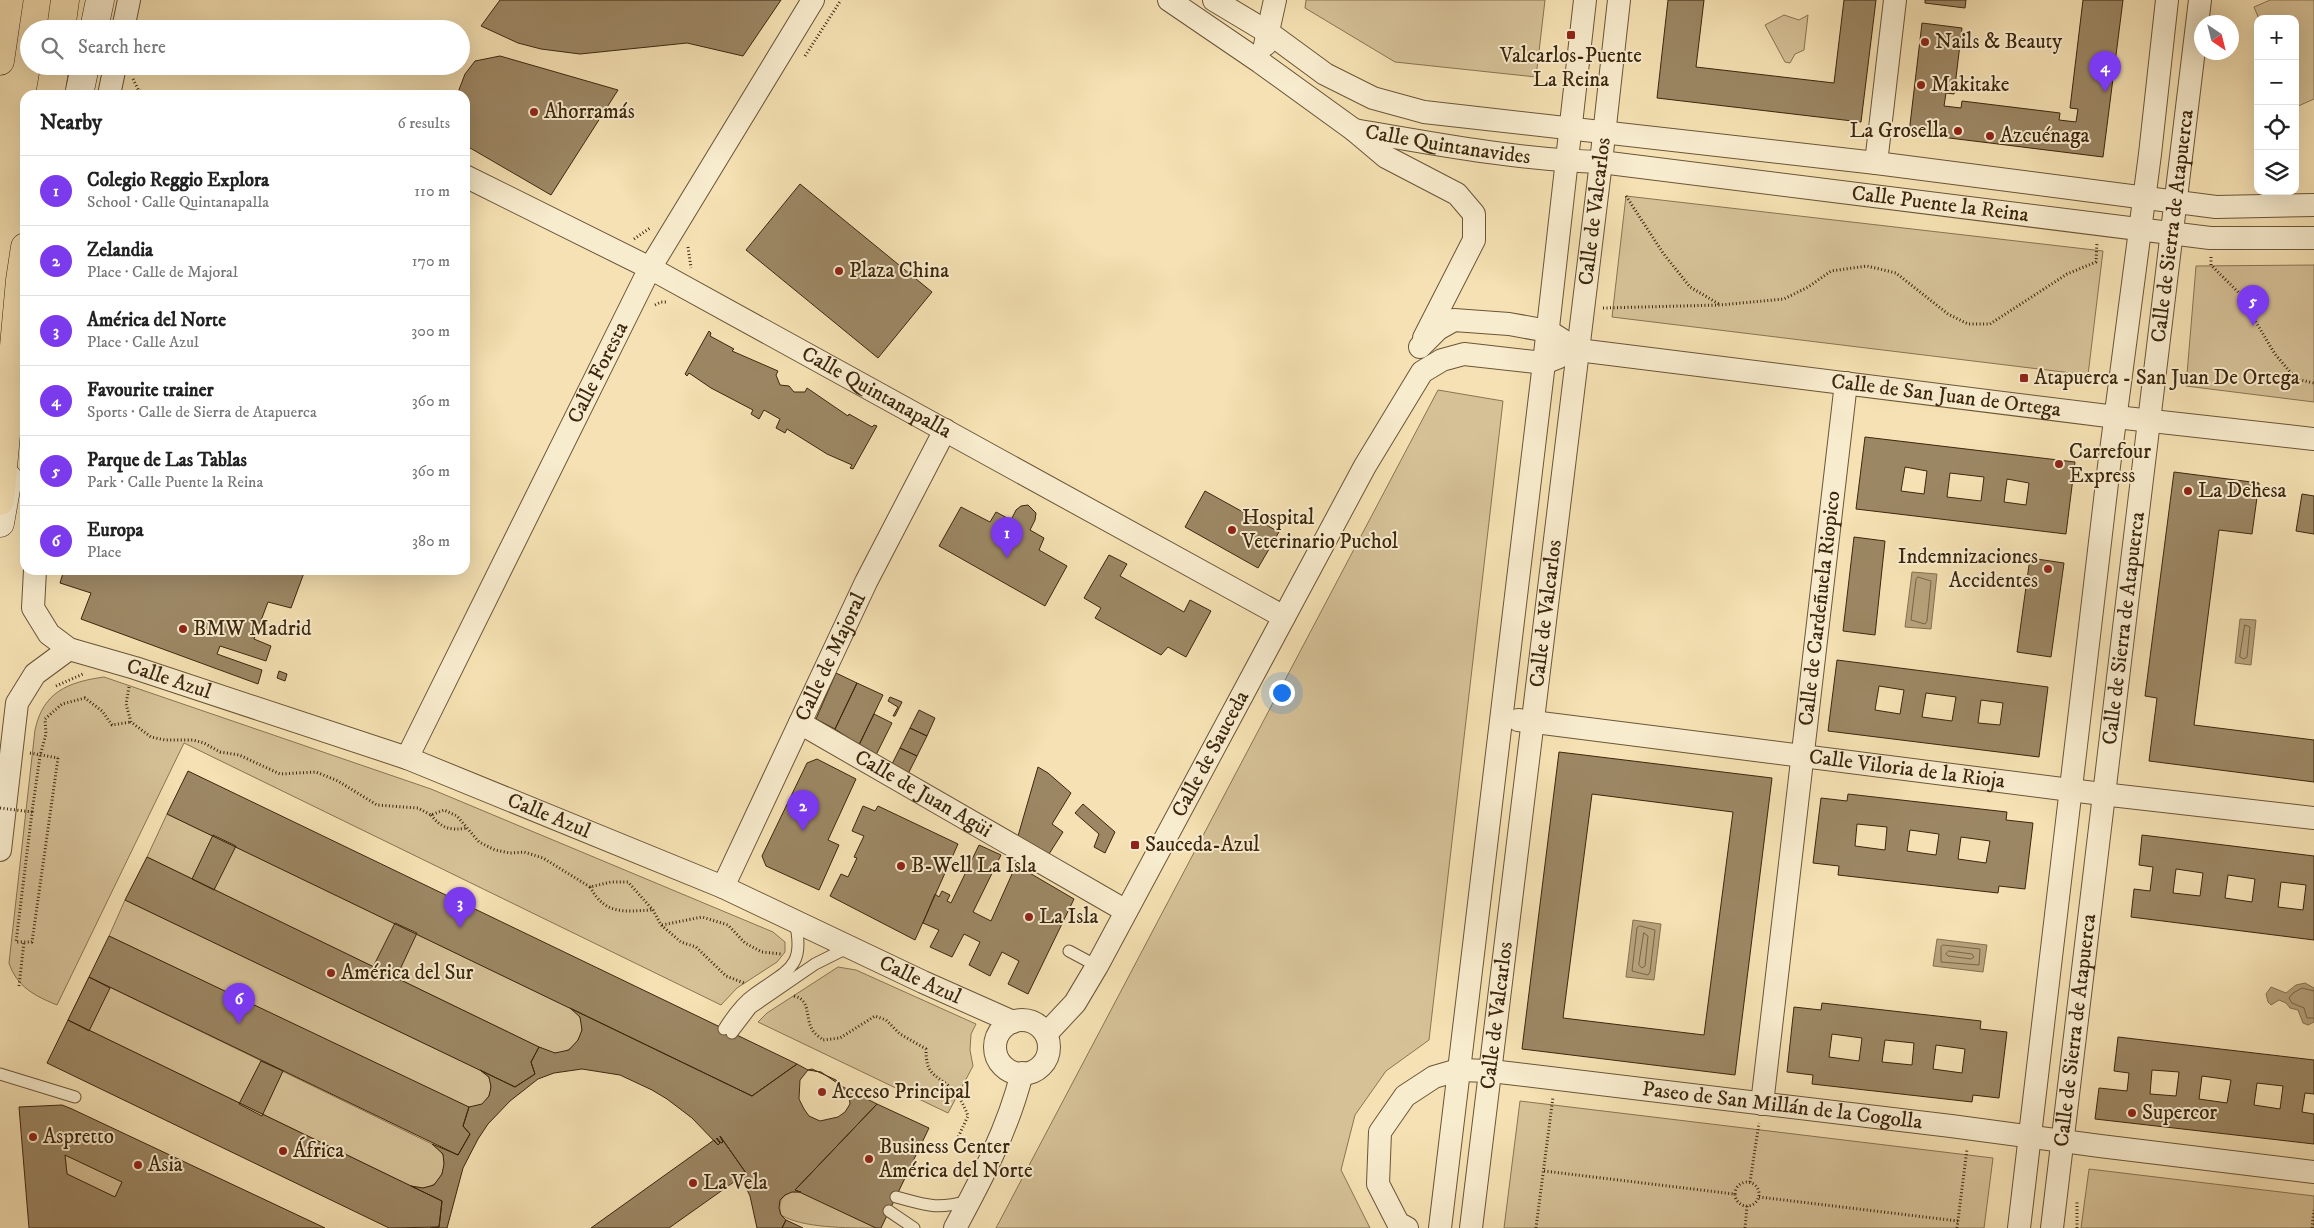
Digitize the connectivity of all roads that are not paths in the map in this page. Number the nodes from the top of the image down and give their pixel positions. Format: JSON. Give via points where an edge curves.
{"nodes":[{"id":1,"x":8,"y":0,"type":"edge"},
{"id":2,"x":66,"y":0,"type":"edge"},
{"id":3,"x":100,"y":0,"type":"edge"},
{"id":4,"x":128,"y":0,"type":"edge"},
{"id":5,"x":813,"y":0,"type":"edge"},
{"id":6,"x":1168,"y":0,"type":"edge"},
{"id":7,"x":1214,"y":0,"type":"edge"},
{"id":8,"x":1275,"y":0,"type":"edge"},
{"id":9,"x":1585,"y":0,"type":"edge"},
{"id":10,"x":1619,"y":0,"type":"edge"},
{"id":11,"x":1895,"y":0,"type":"edge"},
{"id":12,"x":2167,"y":0,"type":"edge"},
{"id":13,"x":2200,"y":0,"type":"edge"},
{"id":14,"x":63,"y":20,"type":"edge"},
{"id":15,"x":96,"y":20,"type":"edge"},
{"id":16,"x":124,"y":20,"type":"edge"},
{"id":17,"x":1269,"y":33,"type":"junction"},
{"id":18,"x":0,"y":61,"type":"edge"},
{"id":19,"x":1260,"y":62,"type":"junction"},
{"id":20,"x":53,"y":75,"type":"edge"},
{"id":21,"x":84,"y":75,"type":"edge"},
{"id":22,"x":119,"y":75,"type":"edge"},
{"id":23,"x":51,"y":90,"type":"edge"},
{"id":24,"x":80,"y":90,"type":"edge"},
{"id":25,"x":112,"y":90,"type":"edge"},
{"id":26,"x":1571,"y":129,"type":"junction"},
{"id":27,"x":1354,"y":130,"type":"junction"},
{"id":28,"x":1605,"y":132,"type":"junction"},
{"id":29,"x":1568,"y":161,"type":"junction"},
{"id":30,"x":1602,"y":162,"type":"junction"},
{"id":31,"x":1876,"y":163,"type":"junction"},
{"id":32,"x":470,"y":178,"type":"edge"},
{"id":33,"x":2144,"y":197,"type":"junction"},
{"id":34,"x":2176,"y":202,"type":"junction"},
{"id":35,"x":2314,"y":205,"type":"edge"},
{"id":36,"x":2140,"y":228,"type":"junction"},
{"id":37,"x":2172,"y":232,"type":"junction"},
{"id":38,"x":2314,"y":238,"type":"edge"},
{"id":39,"x":650,"y":268,"type":"junction"},
{"id":40,"x":20,"y":280,"type":"edge"},
{"id":41,"x":1548,"y":330,"type":"junction"},
{"id":42,"x":1420,"y":347,"type":"junction"},
{"id":43,"x":1578,"y":350,"type":"junction"},
{"id":44,"x":1544,"y":363,"type":"junction"},
{"id":45,"x":1846,"y":383,"type":"junction"},
{"id":46,"x":20,"y":403,"type":"edge"},
{"id":47,"x":2116,"y":417,"type":"junction"},
{"id":48,"x":2150,"y":419,"type":"junction"},
{"id":49,"x":945,"y":430,"type":"junction"},
{"id":50,"x":2314,"y":439,"type":"edge"},
{"id":51,"x":1365,"y":466,"type":"junction"},
{"id":52,"x":0,"y":501,"type":"edge"},
{"id":53,"x":0,"y":523,"type":"edge"},
{"id":54,"x":35,"y":575,"type":"edge"},
{"id":55,"x":1284,"y":617,"type":"junction"},
{"id":56,"x":70,"y":649,"type":"junction"},
{"id":57,"x":1502,"y":718,"type":"junction"},
{"id":58,"x":800,"y":723,"type":"junction"},
{"id":59,"x":1533,"y":723,"type":"junction"},
{"id":60,"x":1802,"y":756,"type":"junction"},
{"id":61,"x":406,"y":758,"type":"junction"},
{"id":62,"x":2071,"y":790,"type":"junction"},
{"id":63,"x":2102,"y":794,"type":"junction"},
{"id":64,"x":2314,"y":818,"type":"edge"},
{"id":65,"x":0,"y":850,"type":"edge"},
{"id":66,"x":723,"y":887,"type":"junction"},
{"id":67,"x":1126,"y":911,"type":"junction"},
{"id":68,"x":795,"y":921,"type":"junction"},
{"id":69,"x":849,"y":947,"type":"junction"},
{"id":70,"x":1069,"y":951,"type":"dead end"},
{"id":71,"x":1096,"y":966,"type":"junction"},
{"id":72,"x":1013,"y":1022,"type":"junction"},
{"id":73,"x":1046,"y":1034,"type":"junction"},
{"id":74,"x":1458,"y":1070,"type":"junction"},
{"id":75,"x":1491,"y":1071,"type":"junction"},
{"id":76,"x":0,"y":1074,"type":"edge"},
{"id":77,"x":1022,"y":1074,"type":"junction"},
{"id":78,"x":75,"y":1097,"type":"dead end"},
{"id":79,"x":1762,"y":1104,"type":"junction"},
{"id":80,"x":2031,"y":1136,"type":"junction"},
{"id":81,"x":2062,"y":1141,"type":"junction"},
{"id":82,"x":2314,"y":1172,"type":"edge"},
{"id":83,"x":896,"y":1196,"type":"dead end"},
{"id":84,"x":969,"y":1201,"type":"junction"},
{"id":85,"x":889,"y":1211,"type":"dead end"},
{"id":86,"x":914,"y":1228,"type":"edge"},
{"id":87,"x":955,"y":1228,"type":"edge"},
{"id":88,"x":1407,"y":1228,"type":"edge"},
{"id":89,"x":1440,"y":1228,"type":"edge"},
{"id":90,"x":1471,"y":1228,"type":"edge"},
{"id":91,"x":2019,"y":1228,"type":"edge"},
{"id":92,"x":2052,"y":1228,"type":"edge"}],
"edges":[{"from":1,"to":18,"type":"highway"},
{"from":2,"to":14,"type":"highway"},
{"from":3,"to":15,"type":"street"},
{"from":4,"to":16,"type":"street"},
{"from":5,"to":39,"type":"street","name":"Calle Foresta"},
{"from":6,"to":19,"type":"street","name":"Calle Quintanavides"},
{"from":7,"to":17,"type":"street","name":"Calle Quintanavides"},
{"from":8,"to":17,"type":"street"},
{"from":9,"to":26,"type":"street","name":"Calle de Valcarlos"},
{"from":10,"to":28,"type":"street","name":"Calle de Valcarlos"},
{"from":11,"to":31,"type":"street"},
{"from":12,"to":33,"type":"street","name":"Calle de Sierra de Atapuerca"},
{"from":13,"to":34,"type":"street","name":"Calle de Sierra de Atapuerca"},
{"from":17,"to":19,"type":"street"},
{"from":17,"to":26,"type":"street","name":"Calle Quintanavides","via":[[1325,74],[1373,98],[1424,112]]},
{"from":19,"to":27,"type":"street","name":"Calle Quintanavides"},
{"from":20,"to":23,"type":"highway"},
{"from":21,"to":24,"type":"street"},
{"from":22,"to":25,"type":"street"},
{"from":26,"to":28,"type":"street","name":"Calle Puente la Reina"},
{"from":26,"to":29,"type":"street","name":"Calle de Valcarlos"},
{"from":27,"to":29,"type":"street","name":"Calle Quintanavides","via":[[1438,145]]},
{"from":27,"to":42,"type":"street","name":"Calle de Sauceda","via":[[1386,157],[1457,194],[1474,214],[1474,240]]},
{"from":28,"to":30,"type":"street","name":"Calle de Valcarlos"},
{"from":28,"to":31,"type":"street","name":"Calle Puente la Reina"},
{"from":29,"to":30,"type":"street","name":"Calle Puente la Reina"},
{"from":29,"to":41,"type":"street","name":"Calle de Valcarlos"},
{"from":30,"to":36,"type":"street","name":"Calle Puente la Reina"},
{"from":30,"to":43,"type":"street","name":"Calle de Valcarlos"},
{"from":31,"to":33,"type":"street","name":"Calle Puente la Reina"},
{"from":32,"to":39,"type":"street","name":"Calle Quintanapalla"},
{"from":33,"to":34,"type":"street","name":"Calle Puente la Reina"},
{"from":33,"to":36,"type":"street","name":"Calle de Sierra de Atapuerca"},
{"from":34,"to":35,"type":"street","name":"Calle Puente la Reina","via":[[2216,207]]},
{"from":34,"to":37,"type":"street","name":"Calle de Sierra de Atapuerca"},
{"from":36,"to":37,"type":"street","name":"Calle Puente la Reina"},
{"from":36,"to":47,"type":"street","name":"Calle de Sierra de Atapuerca"},
{"from":37,"to":38,"type":"street","name":"Calle Puente la Reina","via":[[2210,238]]},
{"from":37,"to":48,"type":"street","name":"Calle de Sierra de Atapuerca"},
{"from":39,"to":49,"type":"street","name":"Calle Quintanapalla"},
{"from":39,"to":61,"type":"street","name":"Calle Foresta"},
{"from":40,"to":52,"type":"highway"},
{"from":41,"to":42,"type":"street","name":"Calle de Sauceda","via":[[1454,320],[1438,329]]},
{"from":41,"to":43,"type":"street","name":"Calle de San Juan de Ortega"},
{"from":41,"to":44,"type":"street","name":"Calle de Valcarlos"},
{"from":42,"to":51,"type":"street","name":"Calle de Sauceda"},
{"from":43,"to":44,"type":"street","name":"Calle de San Juan de Ortega"},
{"from":43,"to":45,"type":"street","name":"Calle de San Juan de Ortega"},
{"from":43,"to":59,"type":"street","name":"Calle de Valcarlos"},
{"from":44,"to":51,"type":"street","name":"Calle de Sauceda","via":[[1464,354],[1442,360],[1422,372]]},
{"from":44,"to":57,"type":"street","name":"Calle de Valcarlos"},
{"from":45,"to":47,"type":"street","name":"Calle de San Juan de Ortega"},
{"from":45,"to":60,"type":"street","name":"Calle de Cardeñuela Riopico"},
{"from":46,"to":53,"type":"street"},
{"from":47,"to":48,"type":"street","name":"Calle de San Juan de Ortega"},
{"from":47,"to":62,"type":"street","name":"Calle de Sierra de Atapuerca"},
{"from":48,"to":50,"type":"street","name":"Calle de San Juan de Ortega"},
{"from":48,"to":63,"type":"street","name":"Calle de Sierra de Atapuerca"},
{"from":49,"to":55,"type":"street","name":"Calle Quintanapalla"},
{"from":49,"to":58,"type":"street","name":"Calle de Majoral","via":[[866,582]]},
{"from":51,"to":55,"type":"street","name":"Calle de Sauceda"},
{"from":54,"to":56,"type":"street","name":"Calle Azul","via":[[33,608],[49,634]]},
{"from":55,"to":67,"type":"street","name":"Calle de Sauceda"},
{"from":56,"to":61,"type":"street","name":"Calle Azul"},
{"from":56,"to":65,"type":"street","via":[[35,674],[18,703]]},
{"from":57,"to":59,"type":"street","name":"Calle Viloria de la Rioja"},
{"from":57,"to":74,"type":"street","name":"Calle de Valcarlos"},
{"from":58,"to":66,"type":"street","name":"Calle de Majoral"},
{"from":58,"to":67,"type":"street","name":"Calle de Juan Agüi"},
{"from":59,"to":60,"type":"street","name":"Calle Viloria de la Rioja"},
{"from":59,"to":75,"type":"street","name":"Calle de Valcarlos"},
{"from":60,"to":62,"type":"street","name":"Calle Viloria de la Rioja"},
{"from":60,"to":79,"type":"street","name":"Calle de Cardeñuela Riopico"},
{"from":61,"to":66,"type":"street","name":"Calle Azul"},
{"from":62,"to":63,"type":"street","name":"Calle Viloria de la Rioja"},
{"from":62,"to":80,"type":"street","name":"Calle de Sierra de Atapuerca"},
{"from":63,"to":64,"type":"street","name":"Calle Viloria de la Rioja"},
{"from":63,"to":81,"type":"street","name":"Calle de Sierra de Atapuerca"},
{"from":66,"to":68,"type":"street","name":"Calle Azul"},
{"from":67,"to":71,"type":"street","name":"Calle de Sauceda"},
{"from":68,"to":69,"type":"street","name":"Calle Azul"},
{"from":68,"to":69,"type":"lane","via":[[800,942],[795,961],[785,974],[741,1004],[728,1031],[751,1008],[815,964]]},
{"from":69,"to":72,"type":"street","name":"Calle Azul"},
{"from":70,"to":71,"type":"lane"},
{"from":71,"to":73,"type":"street","name":"Calle de Sauceda","via":[[1075,1003]]},
{"from":72,"to":73,"type":"street","via":[[1026,1020],[1037,1024]]},
{"from":72,"to":77,"type":"street","via":[[1001,1030],[996,1051],[1008,1069]]},
{"from":73,"to":77,"type":"street","via":[[1049,1052],[1045,1060],[1039,1068]]},
{"from":74,"to":75,"type":"street","name":"Paseo de San Millán de la Cogolla"},
{"from":74,"to":88,"type":"street","name":"Paseo de San Millán de la Cogolla","via":[[1434,1077],[1405,1096],[1380,1132],[1378,1184],[1398,1223]]},
{"from":74,"to":89,"type":"street","name":"Calle de Valcarlos"},
{"from":75,"to":79,"type":"street","name":"Paseo de San Millán de la Cogolla"},
{"from":75,"to":90,"type":"street","name":"Calle de Valcarlos"},
{"from":76,"to":78,"type":"lane"},
{"from":77,"to":84,"type":"street","via":[[990,1162]]},
{"from":79,"to":80,"type":"street","name":"Paseo de San Millán de la Cogolla"},
{"from":80,"to":81,"type":"street","name":"Paseo de San Millán de la Cogolla"},
{"from":80,"to":91,"type":"street","name":"Calle de Sierra de Atapuerca"},
{"from":81,"to":82,"type":"street","name":"Paseo de San Millán de la Cogolla"},
{"from":81,"to":92,"type":"street","name":"Calle de Sierra de Atapuerca"},
{"from":83,"to":84,"type":"lane","via":[[939,1207]]},
{"from":84,"to":87,"type":"street"},
{"from":85,"to":86,"type":"lane"}]}
